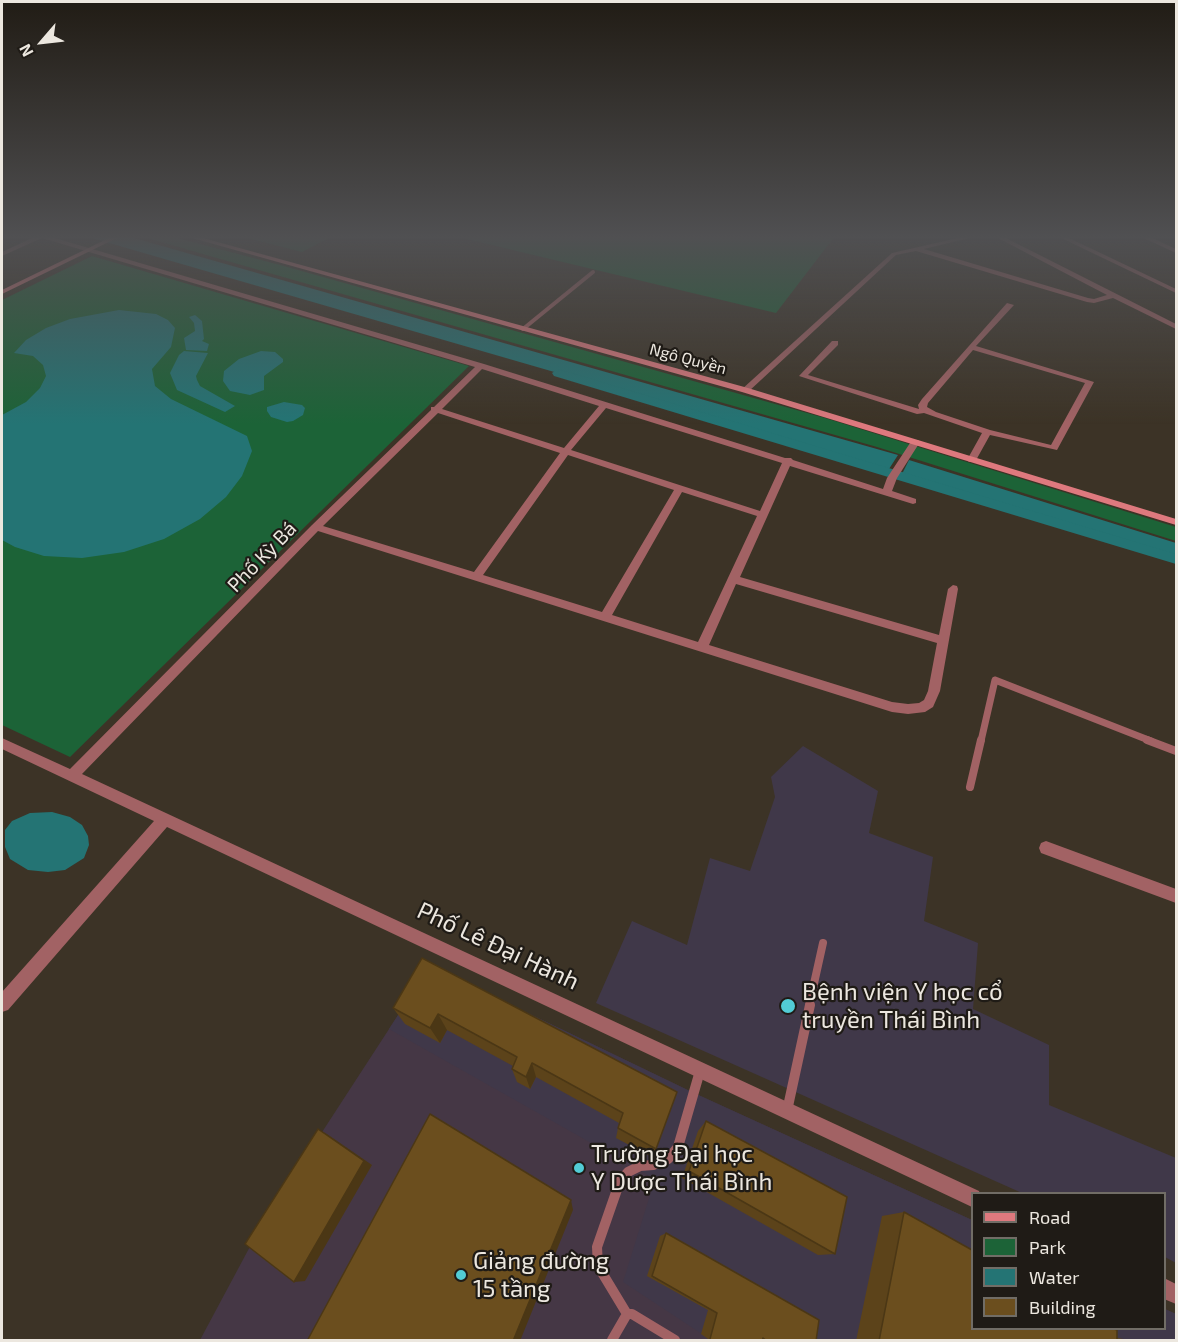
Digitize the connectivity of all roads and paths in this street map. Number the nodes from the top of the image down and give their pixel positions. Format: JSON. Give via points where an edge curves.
{"nodes":[{"id":1,"x":252,"y":299,"type":"edge"},
{"id":2,"x":414,"y":299,"type":"edge"},
{"id":3,"x":561,"y":299,"type":"edge"},
{"id":4,"x":845,"y":299,"type":"edge"},
{"id":5,"x":1082,"y":299,"type":"edge"},
{"id":6,"x":1102,"y":299,"type":"edge"},
{"id":7,"x":1121,"y":299,"type":"edge"},
{"id":8,"x":1010,"y":305,"type":"dead end"},
{"id":9,"x":1176,"y":327,"type":"edge"},
{"id":10,"x":524,"y":329,"type":"junction"},
{"id":11,"x":835,"y":343,"type":"dead end"},
{"id":12,"x":971,"y":347,"type":"junction"},
{"id":13,"x":480,"y":366,"type":"junction"},
{"id":14,"x":745,"y":390,"type":"junction"},
{"id":15,"x":605,"y":404,"type":"junction"},
{"id":16,"x":434,"y":409,"type":"junction"},
{"id":17,"x":924,"y":409,"type":"junction"},
{"id":18,"x":987,"y":432,"type":"junction"},
{"id":19,"x":915,"y":442,"type":"junction"},
{"id":20,"x":566,"y":452,"type":"junction"},
{"id":21,"x":788,"y":460,"type":"junction"},
{"id":22,"x":972,"y":460,"type":"junction"},
{"id":23,"x":680,"y":488,"type":"junction"},
{"id":24,"x":887,"y":492,"type":"junction"},
{"id":25,"x":913,"y":501,"type":"dead end"},
{"id":26,"x":763,"y":515,"type":"junction"},
{"id":27,"x":1176,"y":522,"type":"edge"},
{"id":28,"x":316,"y":527,"type":"junction"},
{"id":29,"x":476,"y":576,"type":"junction"},
{"id":30,"x":733,"y":579,"type":"junction"},
{"id":31,"x":953,"y":590,"type":"dead end"},
{"id":32,"x":605,"y":617,"type":"junction"},
{"id":33,"x":944,"y":641,"type":"junction"},
{"id":34,"x":702,"y":647,"type":"junction"},
{"id":35,"x":2,"y":743,"type":"edge"},
{"id":36,"x":1176,"y":752,"type":"edge"},
{"id":37,"x":72,"y":776,"type":"junction"},
{"id":38,"x":970,"y":787,"type":"dead end"},
{"id":39,"x":165,"y":819,"type":"junction"},
{"id":40,"x":1046,"y":848,"type":"dead end"},
{"id":41,"x":1176,"y":896,"type":"edge"},
{"id":42,"x":823,"y":943,"type":"dead end"},
{"id":43,"x":2,"y":1004,"type":"edge"},
{"id":44,"x":700,"y":1069,"type":"junction"},
{"id":45,"x":787,"y":1111,"type":"junction"},
{"id":46,"x":971,"y":1198,"type":"edge"},
{"id":47,"x":627,"y":1314,"type":"junction"},
{"id":48,"x":612,"y":1341,"type":"edge"},
{"id":49,"x":675,"y":1341,"type":"edge"}],
"edges":[{"from":1,"to":13,"type":"street"},
{"from":2,"to":10,"type":"street","name":"Ngô Quyền"},
{"from":3,"to":10,"type":"lane"},
{"from":4,"to":14,"type":"street"},
{"from":5,"to":6,"type":"street"},
{"from":7,"to":9,"type":"street"},
{"from":8,"to":12,"type":"street"},
{"from":10,"to":14,"type":"street","name":"Ngô Quyền"},
{"from":11,"to":17,"type":"street","via":[[803,376],[920,412]]},
{"from":12,"to":17,"type":"street","via":[[925,401]]},
{"from":12,"to":18,"type":"street","via":[[1090,382],[1054,448]]},
{"from":13,"to":15,"type":"street"},
{"from":13,"to":16,"type":"street","name":"Phố Kỳ Bá"},
{"from":14,"to":19,"type":"street","name":"Ngô Quyền"},
{"from":15,"to":20,"type":"street"},
{"from":15,"to":21,"type":"street"},
{"from":16,"to":20,"type":"street"},
{"from":16,"to":28,"type":"street","name":"Phố Kỳ Bá"},
{"from":17,"to":18,"type":"street"},
{"from":18,"to":22,"type":"street"},
{"from":19,"to":22,"type":"street","name":"Ngô Quyền"},
{"from":19,"to":24,"type":"street"},
{"from":20,"to":23,"type":"street"},
{"from":20,"to":29,"type":"street"},
{"from":21,"to":24,"type":"street"},
{"from":21,"to":26,"type":"street"},
{"from":22,"to":27,"type":"street","name":"Ngô Quyền"},
{"from":23,"to":26,"type":"street"},
{"from":23,"to":32,"type":"street"},
{"from":24,"to":25,"type":"street"},
{"from":26,"to":30,"type":"street"},
{"from":28,"to":29,"type":"street"},
{"from":28,"to":37,"type":"street","name":"Phố Kỳ Bá"},
{"from":29,"to":32,"type":"street"},
{"from":30,"to":33,"type":"street"},
{"from":30,"to":34,"type":"street"},
{"from":31,"to":33,"type":"street"},
{"from":32,"to":34,"type":"street"},
{"from":33,"to":34,"type":"street","via":[[929,703],[908,709]]},
{"from":35,"to":37,"type":"street","name":"Phố Lê Đại Hành"},
{"from":36,"to":38,"type":"lane","via":[[995,680]]},
{"from":37,"to":39,"type":"street","name":"Phố Lê Đại Hành"},
{"from":39,"to":43,"type":"street"},
{"from":39,"to":44,"type":"street","name":"Phố Lê Đại Hành"},
{"from":40,"to":41,"type":"street"},
{"from":42,"to":45,"type":"lane"},
{"from":44,"to":45,"type":"street","name":"Phố Lê Đại Hành"},
{"from":44,"to":47,"type":"lane","via":[[678,1147],[668,1159],[640,1166],[620,1181],[597,1247],[598,1266],[606,1284]]},
{"from":45,"to":46,"type":"street","name":"Phố Lê Đại Hành"},
{"from":47,"to":48,"type":"lane"},
{"from":47,"to":49,"type":"lane","via":[[637,1316]]}]}
